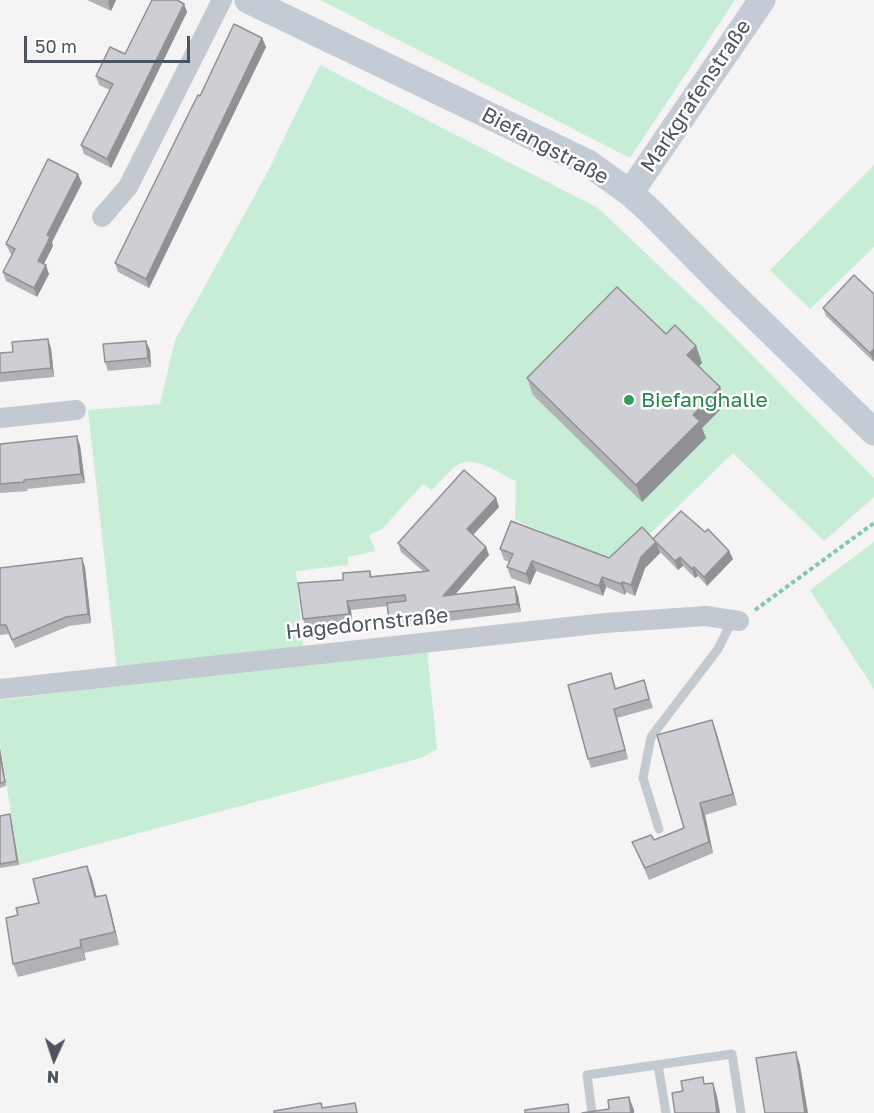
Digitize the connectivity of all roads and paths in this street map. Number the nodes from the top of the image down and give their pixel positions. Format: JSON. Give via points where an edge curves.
{"nodes":[{"id":1,"x":222,"y":0,"type":"edge"},
{"id":2,"x":248,"y":0,"type":"edge"},
{"id":3,"x":762,"y":0,"type":"edge"},
{"id":4,"x":630,"y":193,"type":"junction"},
{"id":5,"x":102,"y":218,"type":"dead end"},
{"id":6,"x":76,"y":410,"type":"dead end"},
{"id":7,"x":0,"y":418,"type":"edge"},
{"id":8,"x":874,"y":432,"type":"edge"},
{"id":9,"x":874,"y":523,"type":"edge"},
{"id":10,"x":736,"y":620,"type":"junction"},
{"id":11,"x":0,"y":689,"type":"edge"},
{"id":12,"x":659,"y":829,"type":"dead end"},
{"id":13,"x":658,"y":1065,"type":"junction"},
{"id":14,"x":592,"y":1113,"type":"edge"},
{"id":15,"x":666,"y":1113,"type":"edge"},
{"id":16,"x":741,"y":1113,"type":"edge"}],
"edges":[{"from":1,"to":5,"type":"street","via":[[128,187]]},
{"from":2,"to":4,"type":"main road","name":"Biefangstraße","via":[[588,163]]},
{"from":3,"to":4,"type":"main road","name":"Markgrafenstraße"},
{"from":4,"to":8,"type":"main road","name":"Biefangstraße"},
{"from":6,"to":7,"type":"street"},
{"from":9,"to":10,"type":"path"},
{"from":10,"to":11,"type":"street","name":"Hagedornstraße","via":[[706,616],[604,623]]},
{"from":10,"to":12,"type":"lane","via":[[651,737],[643,778]]},
{"from":13,"to":14,"type":"lane","via":[[587,1075]]},
{"from":13,"to":15,"type":"lane"},
{"from":13,"to":16,"type":"lane","via":[[732,1054]]}]}
